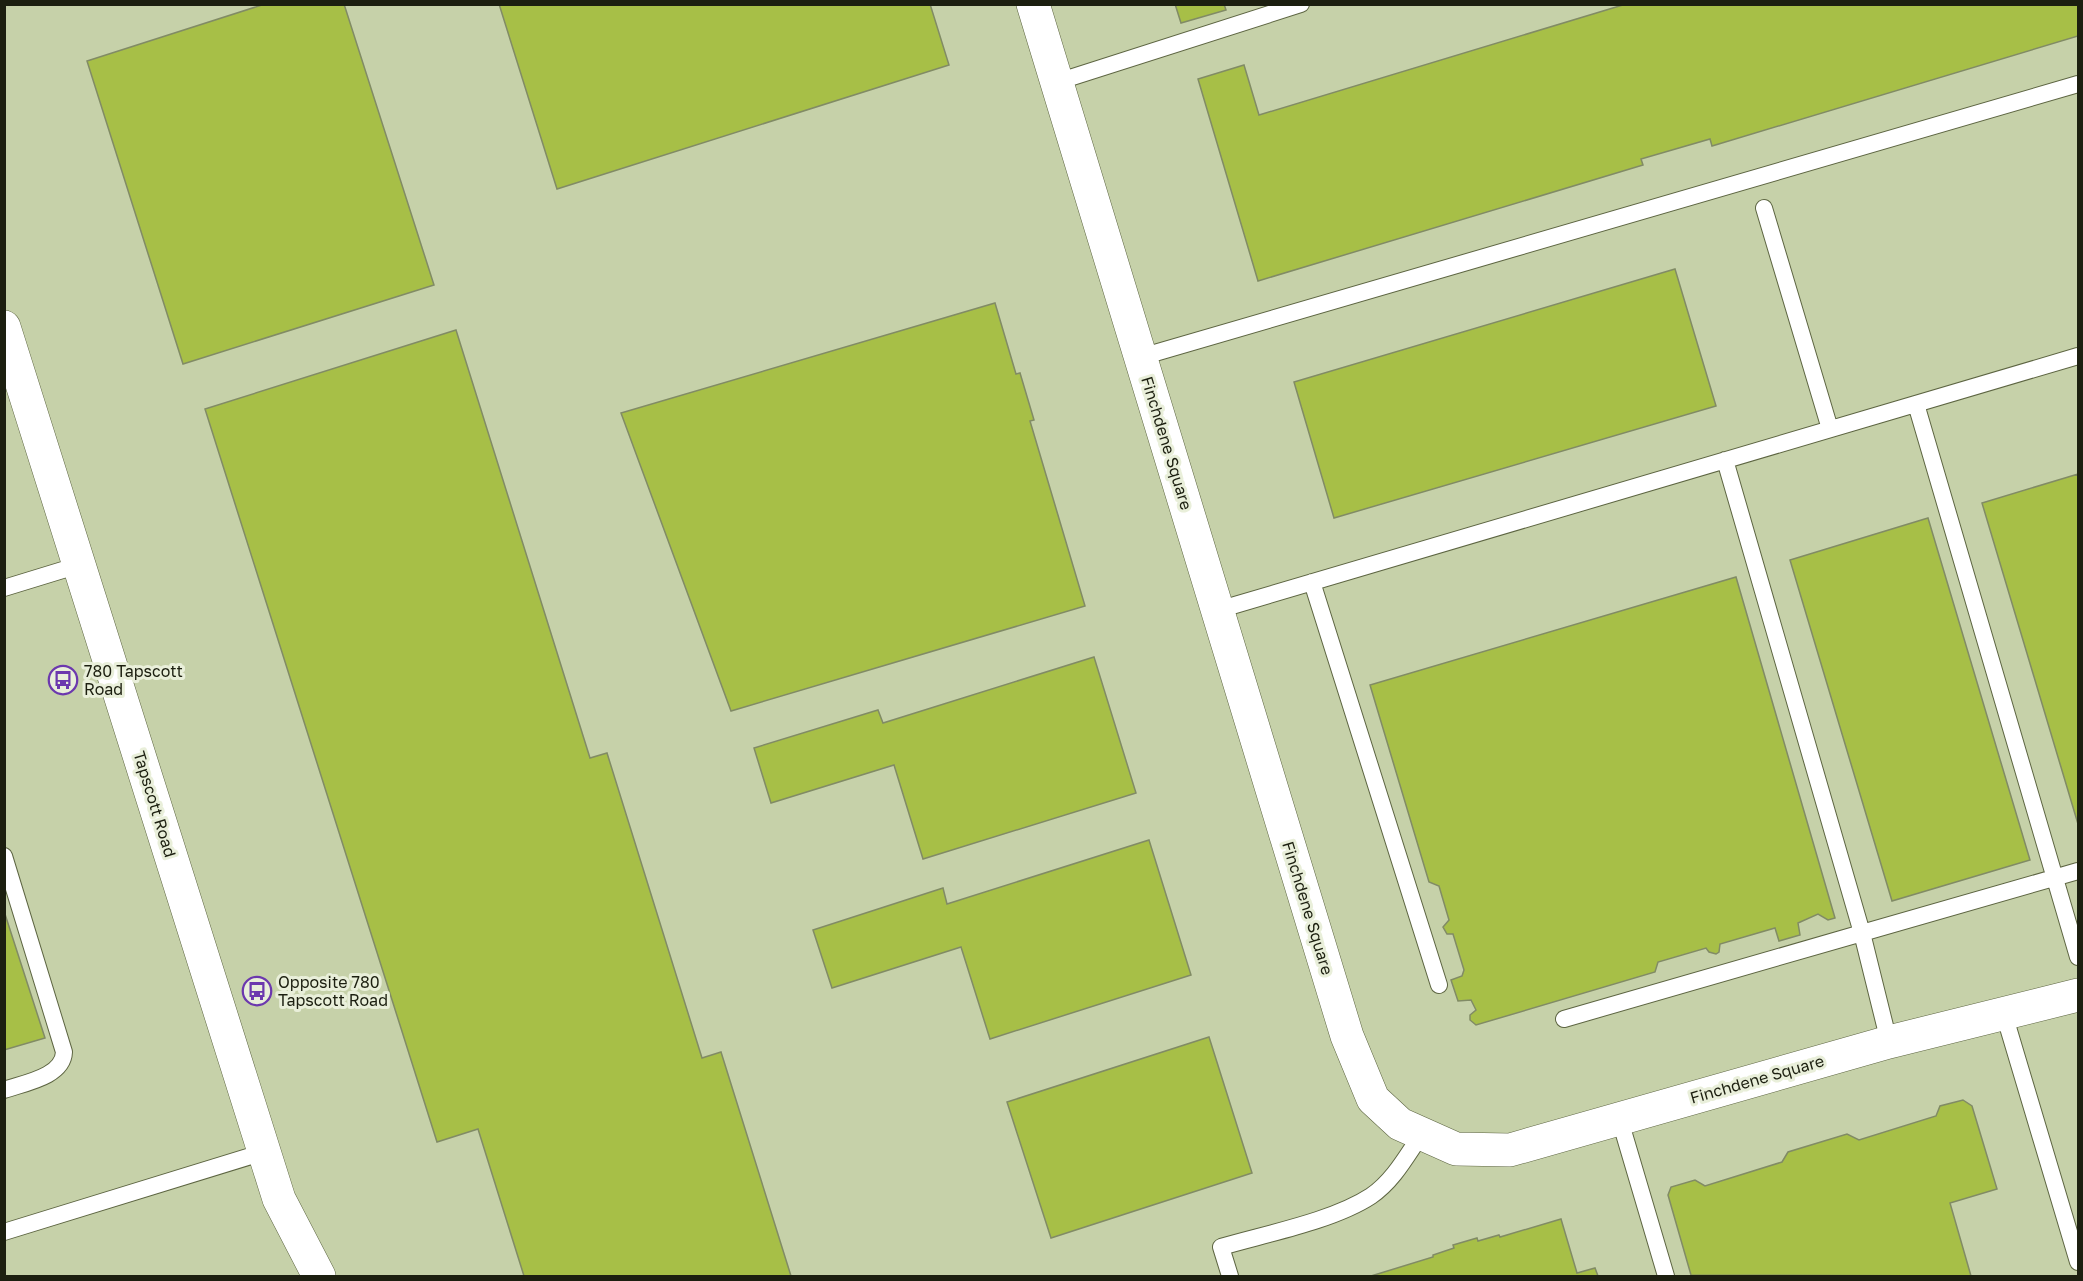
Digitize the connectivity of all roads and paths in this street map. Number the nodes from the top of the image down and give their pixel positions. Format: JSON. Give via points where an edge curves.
{"nodes":[{"id":1,"x":1033,"y":4,"type":"edge"},
{"id":2,"x":1300,"y":4,"type":"edge"},
{"id":3,"x":1057,"y":82,"type":"junction"},
{"id":4,"x":2079,"y":84,"type":"edge"},
{"id":5,"x":1764,"y":208,"type":"dead end"},
{"id":6,"x":4,"y":327,"type":"edge"},
{"id":7,"x":2079,"y":356,"type":"edge"},
{"id":8,"x":1141,"y":357,"type":"junction"},
{"id":9,"x":1916,"y":404,"type":"junction"},
{"id":10,"x":1830,"y":429,"type":"junction"},
{"id":11,"x":1725,"y":460,"type":"junction"},
{"id":12,"x":80,"y":565,"type":"junction"},
{"id":13,"x":1312,"y":582,"type":"junction"},
{"id":14,"x":4,"y":588,"type":"edge"},
{"id":15,"x":1218,"y":610,"type":"junction"},
{"id":16,"x":4,"y":856,"type":"edge"},
{"id":17,"x":2079,"y":871,"type":"edge"},
{"id":18,"x":2056,"y":878,"type":"junction"},
{"id":19,"x":1862,"y":933,"type":"junction"},
{"id":20,"x":2079,"y":957,"type":"edge"},
{"id":21,"x":1439,"y":986,"type":"dead end"},
{"id":22,"x":2079,"y":995,"type":"edge"},
{"id":23,"x":2004,"y":1014,"type":"junction"},
{"id":24,"x":1564,"y":1019,"type":"dead end"},
{"id":25,"x":1889,"y":1042,"type":"junction"},
{"id":26,"x":4,"y":1090,"type":"edge"},
{"id":27,"x":1619,"y":1118,"type":"junction"},
{"id":28,"x":1421,"y":1136,"type":"junction"},
{"id":29,"x":264,"y":1152,"type":"junction"},
{"id":30,"x":4,"y":1232,"type":"edge"},
{"id":31,"x":2079,"y":1262,"type":"edge"},
{"id":32,"x":319,"y":1276,"type":"edge"},
{"id":33,"x":1230,"y":1276,"type":"edge"},
{"id":34,"x":1666,"y":1276,"type":"edge"}],
"edges":[{"from":1,"to":3,"type":"street","name":"Finchdene Square"},
{"from":2,"to":3,"type":"lane"},
{"from":3,"to":8,"type":"street","name":"Finchdene Square"},
{"from":4,"to":8,"type":"lane"},
{"from":5,"to":10,"type":"lane"},
{"from":6,"to":12,"type":"street","name":"Tapscott Road"},
{"from":7,"to":9,"type":"lane"},
{"from":8,"to":15,"type":"street","name":"Finchdene Square"},
{"from":9,"to":10,"type":"lane"},
{"from":9,"to":18,"type":"lane"},
{"from":10,"to":11,"type":"lane"},
{"from":11,"to":13,"type":"lane"},
{"from":11,"to":19,"type":"lane"},
{"from":12,"to":14,"type":"lane"},
{"from":12,"to":29,"type":"street","name":"Tapscott Road"},
{"from":13,"to":15,"type":"lane"},
{"from":13,"to":21,"type":"lane"},
{"from":15,"to":28,"type":"street","name":"Finchdene Square","via":[[1347,1036],[1373,1100]]},
{"from":16,"to":26,"type":"lane","via":[[64,1052],[60,1066],[53,1071]]},
{"from":17,"to":18,"type":"lane"},
{"from":18,"to":19,"type":"lane"},
{"from":18,"to":20,"type":"lane"},
{"from":19,"to":24,"type":"lane"},
{"from":19,"to":25,"type":"lane"},
{"from":22,"to":23,"type":"street","name":"Finchdene Square"},
{"from":23,"to":25,"type":"street","name":"Finchdene Square"},
{"from":23,"to":31,"type":"lane"},
{"from":25,"to":27,"type":"street","name":"Finchdene Square"},
{"from":27,"to":28,"type":"street","name":"Finchdene Square","via":[[1510,1150],[1456,1149]]},
{"from":27,"to":34,"type":"lane"},
{"from":28,"to":33,"type":"lane","via":[[1394,1176],[1371,1197],[1334,1214],[1221,1247]]},
{"from":29,"to":30,"type":"lane"},
{"from":29,"to":32,"type":"street","name":"Tapscott Road","via":[[279,1199]]}]}
